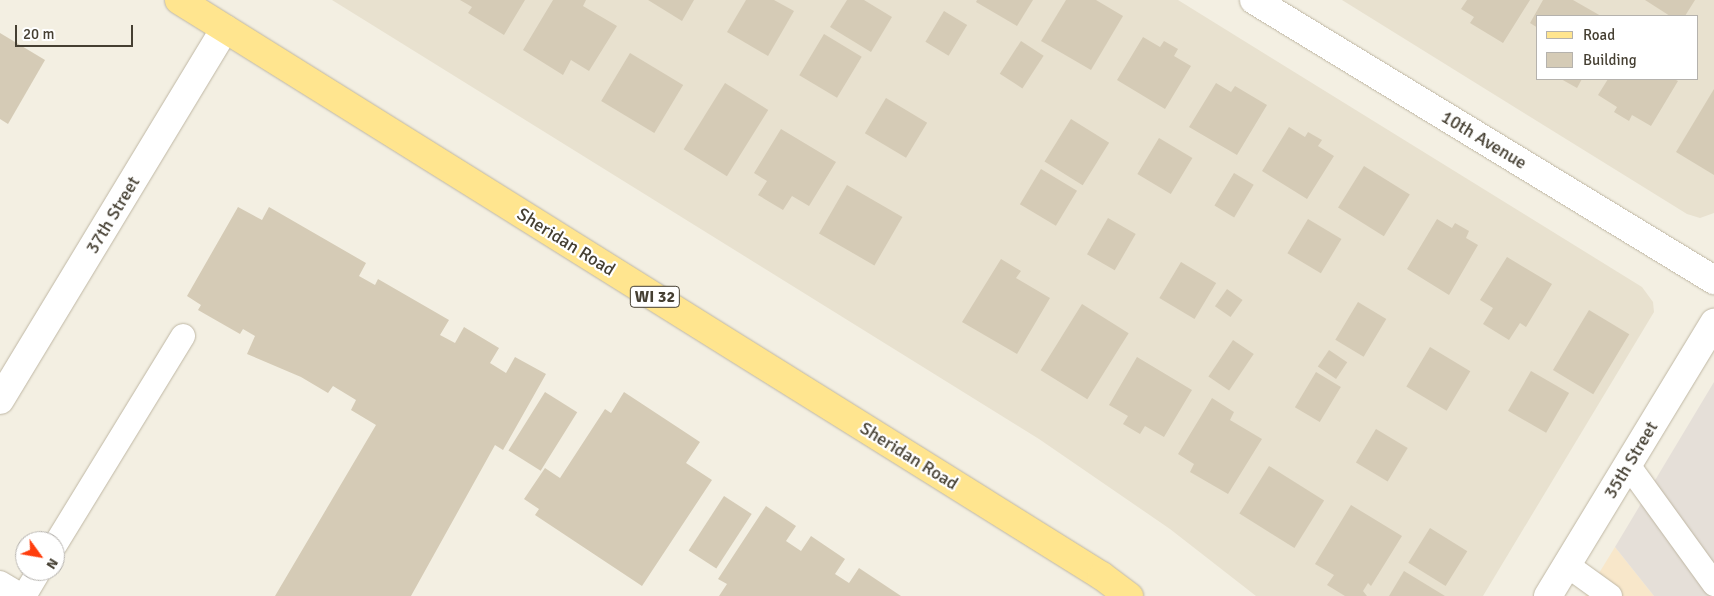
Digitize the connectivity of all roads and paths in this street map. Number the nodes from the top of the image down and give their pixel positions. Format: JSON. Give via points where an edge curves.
{"nodes":[{"id":1,"x":180,"y":0,"type":"edge"},
{"id":2,"x":1254,"y":0,"type":"edge"},
{"id":3,"x":225,"y":29,"type":"junction"},
{"id":4,"x":1714,"y":280,"type":"edge"},
{"id":5,"x":1714,"y":323,"type":"edge"},
{"id":6,"x":183,"y":336,"type":"dead end"},
{"id":7,"x":0,"y":400,"type":"edge"},
{"id":8,"x":1628,"y":465,"type":"junction"},
{"id":9,"x":64,"y":531,"type":"edge"},
{"id":10,"x":1567,"y":565,"type":"junction"},
{"id":11,"x":33,"y":581,"type":"edge"},
{"id":12,"x":0,"y":583,"type":"edge"},
{"id":13,"x":1714,"y":584,"type":"edge"},
{"id":14,"x":23,"y":596,"type":"edge"},
{"id":15,"x":1129,"y":596,"type":"edge"},
{"id":16,"x":1548,"y":596,"type":"edge"},
{"id":17,"x":1610,"y":596,"type":"edge"}],
"edges":[{"from":1,"to":3,"type":"main road","name":"Sheridan Road","number":"WI 32"},
{"from":2,"to":4,"type":"street","name":"10th Avenue"},
{"from":3,"to":7,"type":"street","name":"37th Street"},
{"from":3,"to":15,"type":"main road","name":"Sheridan Road","number":"WI 32","via":[[1102,576]]},
{"from":5,"to":8,"type":"street","name":"35th Street"},
{"from":6,"to":9,"type":"lane"},
{"from":8,"to":10,"type":"street","name":"35th Street"},
{"from":8,"to":13,"type":"lane"},
{"from":10,"to":16,"type":"street","name":"35th Street"},
{"from":10,"to":17,"type":"lane"},
{"from":11,"to":14,"type":"lane"},
{"from":12,"to":14,"type":"lane"}]}
